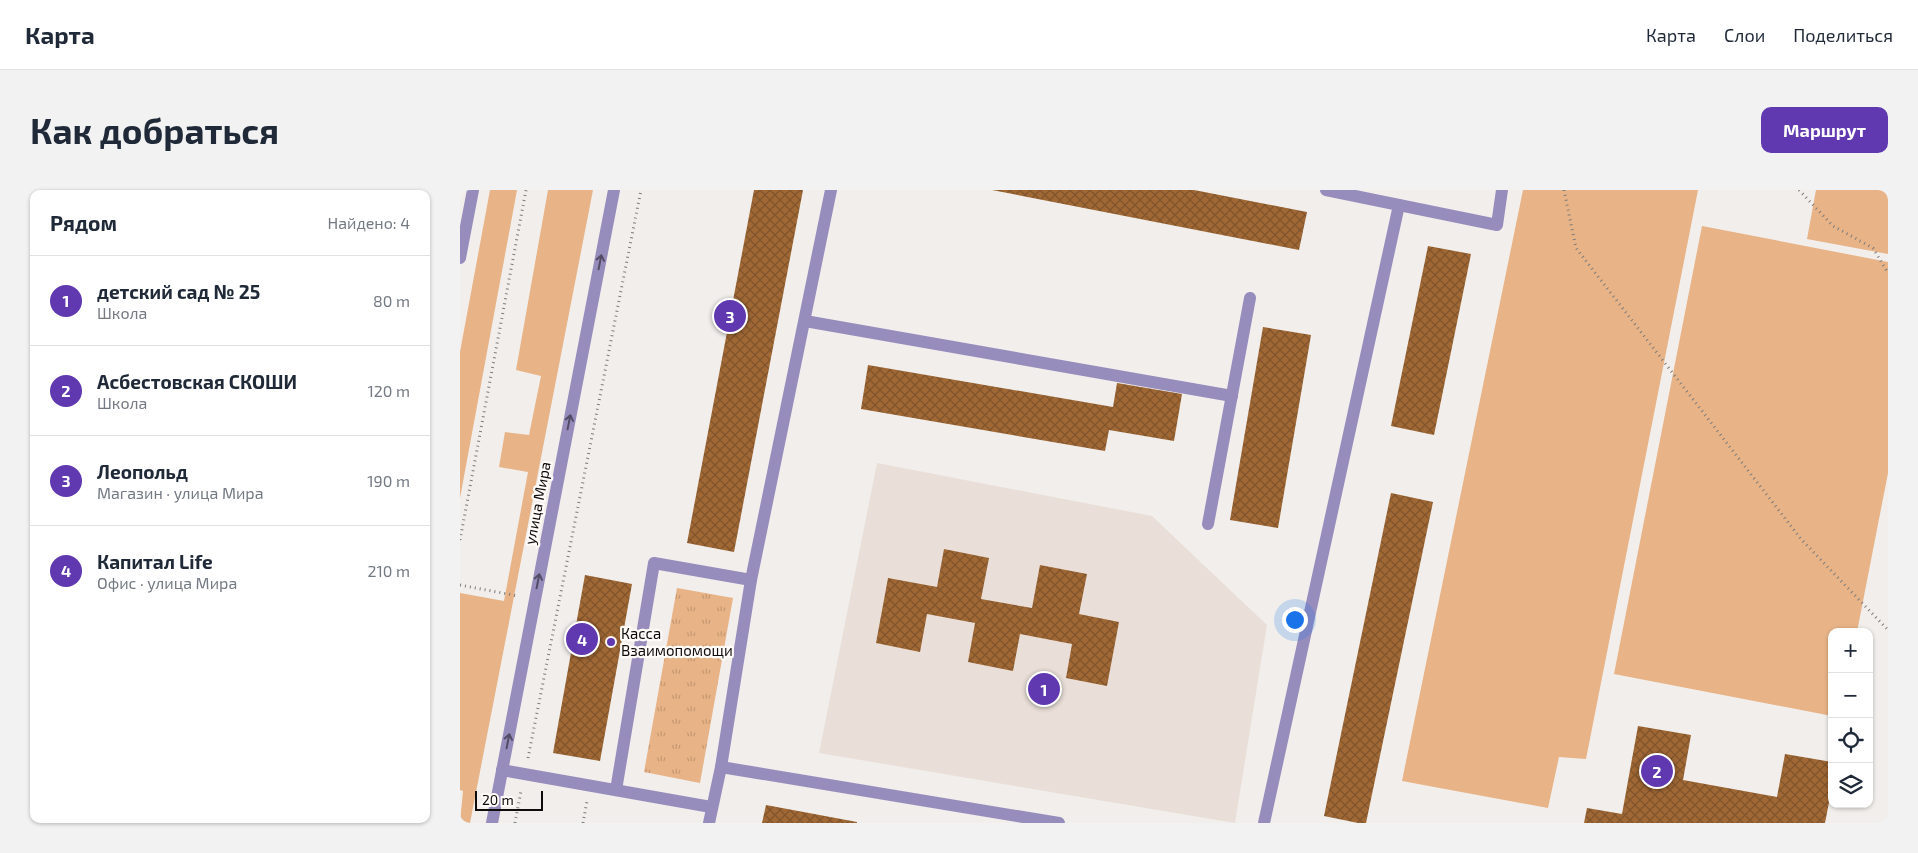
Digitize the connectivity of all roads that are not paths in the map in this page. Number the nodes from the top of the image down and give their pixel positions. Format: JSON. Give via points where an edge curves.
{"nodes":[{"id":1,"x":473,"y":190,"type":"edge"},
{"id":2,"x":614,"y":190,"type":"edge"},
{"id":3,"x":830,"y":190,"type":"edge"},
{"id":4,"x":1326,"y":190,"type":"edge"},
{"id":5,"x":1502,"y":190,"type":"edge"},
{"id":6,"x":1399,"y":205,"type":"junction"},
{"id":7,"x":460,"y":258,"type":"edge"},
{"id":8,"x":1250,"y":298,"type":"dead end"},
{"id":9,"x":805,"y":321,"type":"junction"},
{"id":10,"x":1232,"y":396,"type":"junction"},
{"id":11,"x":1208,"y":524,"type":"dead end"},
{"id":12,"x":752,"y":580,"type":"junction"},
{"id":13,"x":722,"y":767,"type":"junction"},
{"id":14,"x":502,"y":770,"type":"junction"},
{"id":15,"x":616,"y":790,"type":"junction"},
{"id":16,"x":711,"y":807,"type":"junction"},
{"id":17,"x":710,"y":822,"type":"edge"},
{"id":18,"x":492,"y":823,"type":"edge"},
{"id":19,"x":1060,"y":823,"type":"edge"},
{"id":20,"x":1264,"y":823,"type":"edge"}],
"edges":[{"from":1,"to":7,"type":"street"},
{"from":14,"to":2,"type":"street","name":"улица Мира","one_way":true},
{"from":3,"to":9,"type":"street"},
{"from":4,"to":6,"type":"street"},
{"from":5,"to":6,"type":"street","via":[[1496,224]]},
{"from":6,"to":20,"type":"street"},
{"from":8,"to":10,"type":"street"},
{"from":9,"to":10,"type":"street"},
{"from":9,"to":12,"type":"street"},
{"from":10,"to":11,"type":"street"},
{"from":12,"to":13,"type":"street"},
{"from":12,"to":15,"type":"street","via":[[654,563]]},
{"from":13,"to":16,"type":"street"},
{"from":13,"to":19,"type":"street"},
{"from":14,"to":15,"type":"street"},
{"from":14,"to":18,"type":"street","name":"улица Мира"},
{"from":15,"to":16,"type":"street"},
{"from":16,"to":17,"type":"street"}]}
